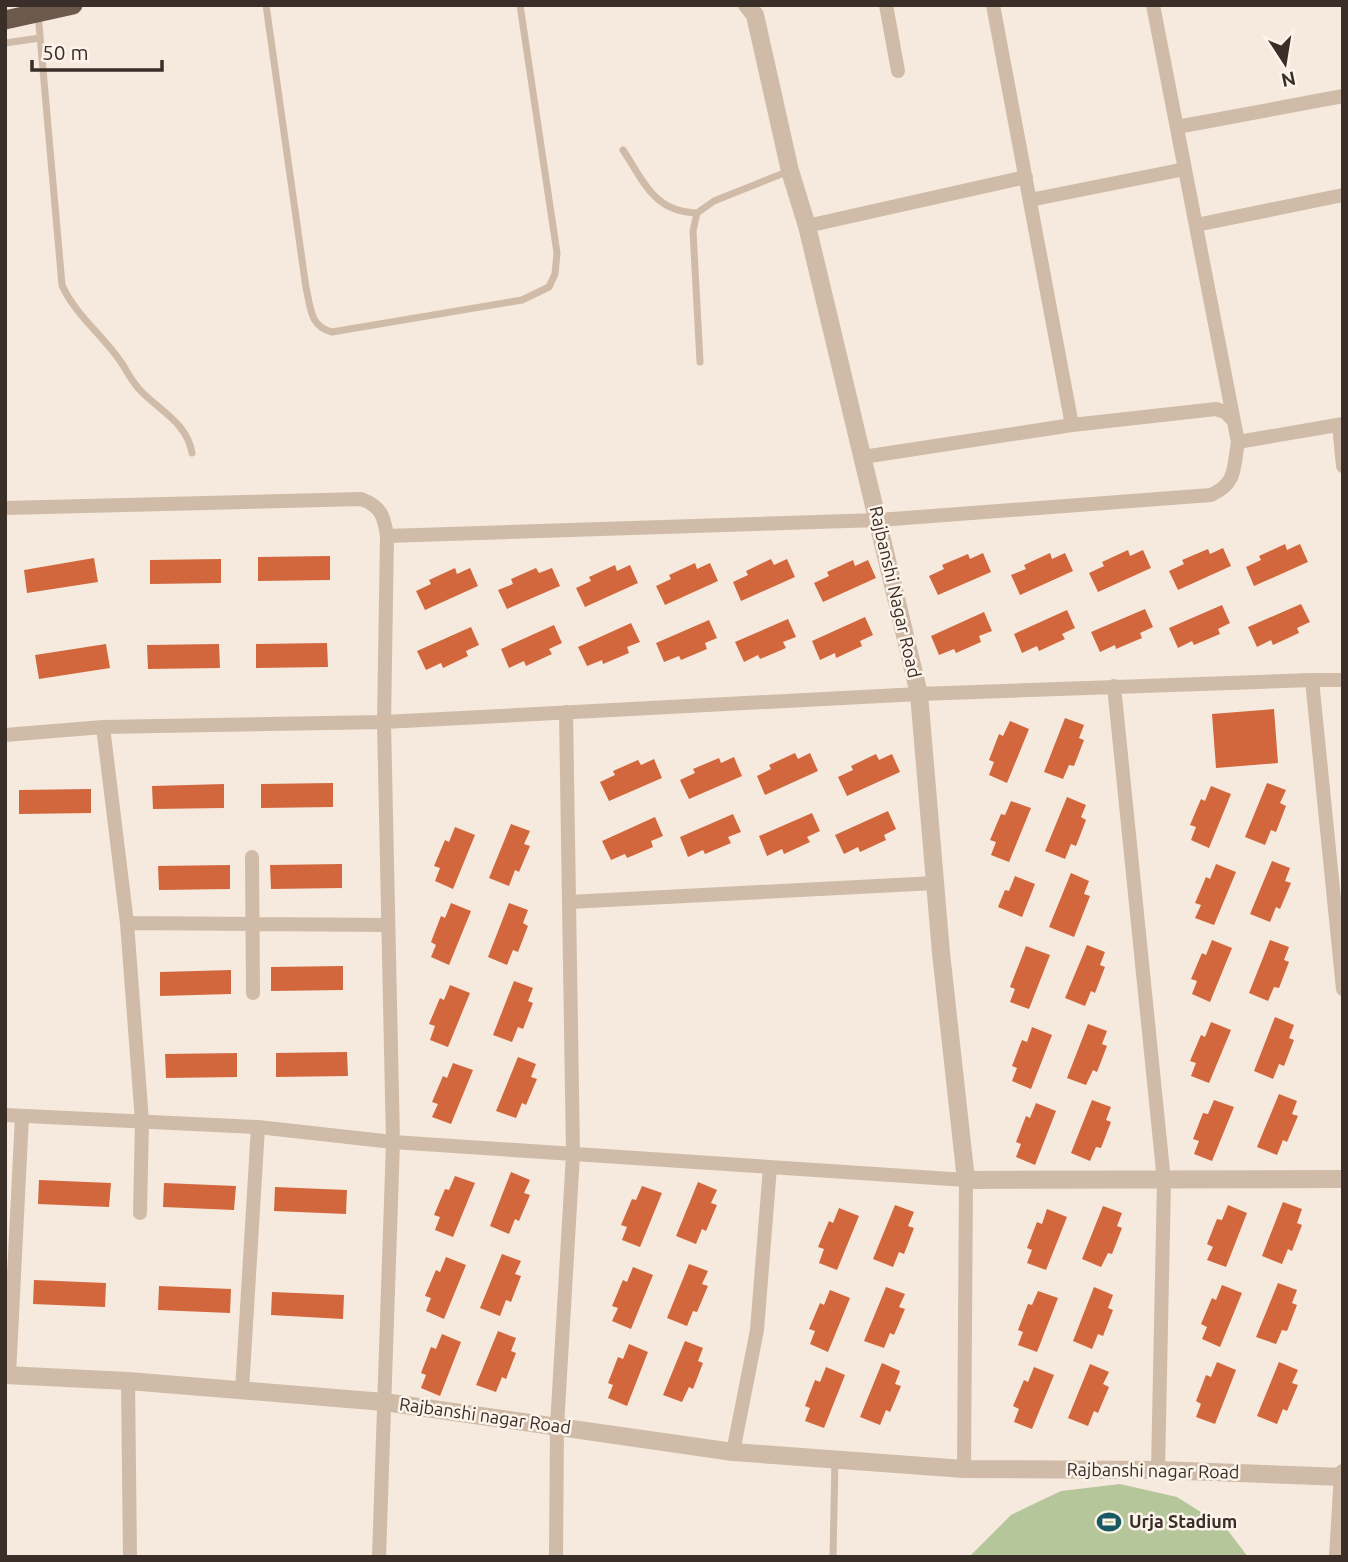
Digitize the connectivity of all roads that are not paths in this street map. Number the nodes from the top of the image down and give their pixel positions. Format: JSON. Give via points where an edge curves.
{"nodes":[{"id":1,"x":73,"y":5,"type":"edge"},
{"id":2,"x":266,"y":5,"type":"edge"},
{"id":3,"x":520,"y":5,"type":"edge"},
{"id":4,"x":886,"y":5,"type":"edge"},
{"id":5,"x":993,"y":5,"type":"edge"},
{"id":6,"x":1153,"y":5,"type":"edge"},
{"id":7,"x":754,"y":8,"type":"edge"},
{"id":8,"x":18,"y":16,"type":"edge"},
{"id":9,"x":40,"y":38,"type":"junction"},
{"id":10,"x":5,"y":43,"type":"edge"},
{"id":11,"x":898,"y":71,"type":"dead end"},
{"id":12,"x":1343,"y":96,"type":"edge"},
{"id":13,"x":1177,"y":127,"type":"junction"},
{"id":14,"x":623,"y":150,"type":"dead end"},
{"id":15,"x":1185,"y":169,"type":"junction"},
{"id":16,"x":790,"y":171,"type":"junction"},
{"id":17,"x":1026,"y":177,"type":"junction"},
{"id":18,"x":1343,"y":195,"type":"edge"},
{"id":19,"x":1030,"y":200,"type":"junction"},
{"id":20,"x":697,"y":213,"type":"junction"},
{"id":21,"x":1196,"y":225,"type":"junction"},
{"id":22,"x":807,"y":226,"type":"junction"},
{"id":23,"x":700,"y":362,"type":"dead end"},
{"id":24,"x":1233,"y":419,"type":"junction"},
{"id":25,"x":1073,"y":425,"type":"junction"},
{"id":26,"x":1341,"y":425,"type":"edge"},
{"id":27,"x":1238,"y":442,"type":"junction"},
{"id":28,"x":191,"y":453,"type":"dead end"},
{"id":29,"x":863,"y":457,"type":"junction"},
{"id":30,"x":1343,"y":466,"type":"edge"},
{"id":31,"x":5,"y":508,"type":"edge"},
{"id":32,"x":879,"y":520,"type":"junction"},
{"id":33,"x":387,"y":536,"type":"junction"},
{"id":34,"x":1312,"y":680,"type":"junction"},
{"id":35,"x":1343,"y":680,"type":"edge"},
{"id":36,"x":1114,"y":686,"type":"junction"},
{"id":37,"x":919,"y":694,"type":"junction"},
{"id":38,"x":566,"y":712,"type":"junction"},
{"id":39,"x":384,"y":722,"type":"junction"},
{"id":40,"x":103,"y":727,"type":"junction"},
{"id":41,"x":5,"y":736,"type":"edge"},
{"id":42,"x":252,"y":856,"type":"dead end"},
{"id":43,"x":935,"y":883,"type":"junction"},
{"id":44,"x":569,"y":902,"type":"junction"},
{"id":45,"x":127,"y":923,"type":"junction"},
{"id":46,"x":253,"y":924,"type":"junction"},
{"id":47,"x":388,"y":925,"type":"junction"},
{"id":48,"x":1343,"y":989,"type":"edge"},
{"id":49,"x":253,"y":993,"type":"dead end"},
{"id":50,"x":5,"y":1115,"type":"edge"},
{"id":51,"x":22,"y":1116,"type":"junction"},
{"id":52,"x":142,"y":1121,"type":"junction"},
{"id":53,"x":258,"y":1127,"type":"junction"},
{"id":54,"x":393,"y":1142,"type":"junction"},
{"id":55,"x":573,"y":1154,"type":"junction"},
{"id":56,"x":770,"y":1167,"type":"junction"},
{"id":57,"x":1343,"y":1179,"type":"edge"},
{"id":58,"x":966,"y":1180,"type":"junction"},
{"id":59,"x":1164,"y":1181,"type":"junction"},
{"id":60,"x":140,"y":1213,"type":"dead end"},
{"id":61,"x":7,"y":1375,"type":"edge"},
{"id":62,"x":128,"y":1381,"type":"junction"},
{"id":63,"x":242,"y":1390,"type":"junction"},
{"id":64,"x":384,"y":1402,"type":"junction"},
{"id":65,"x":557,"y":1426,"type":"junction"},
{"id":66,"x":733,"y":1452,"type":"junction"},
{"id":67,"x":835,"y":1460,"type":"junction"},
{"id":68,"x":964,"y":1469,"type":"junction"},
{"id":69,"x":1158,"y":1470,"type":"junction"},
{"id":70,"x":1343,"y":1476,"type":"edge"},
{"id":71,"x":1341,"y":1534,"type":"edge"},
{"id":72,"x":130,"y":1557,"type":"edge"},
{"id":73,"x":379,"y":1557,"type":"edge"},
{"id":74,"x":556,"y":1557,"type":"edge"},
{"id":75,"x":833,"y":1557,"type":"edge"},
{"id":76,"x":1338,"y":1557,"type":"edge"}],
"edges":[{"from":1,"to":8,"type":"highway"},
{"from":2,"to":3,"type":"lane","via":[[306,288],[315,324],[332,332],[522,300],[549,287],[557,253]]},
{"from":4,"to":11,"type":"street"},
{"from":5,"to":17,"type":"street"},
{"from":6,"to":13,"type":"street"},
{"from":7,"to":16,"type":"street","name":"Rajbanshi Nagar Road"},
{"from":8,"to":9,"type":"lane"},
{"from":9,"to":10,"type":"lane"},
{"from":9,"to":28,"type":"lane","via":[[62,285],[133,383],[181,426]]},
{"from":12,"to":13,"type":"street"},
{"from":13,"to":15,"type":"street"},
{"from":14,"to":20,"type":"lane","via":[[663,205]]},
{"from":15,"to":19,"type":"street"},
{"from":15,"to":21,"type":"street"},
{"from":16,"to":20,"type":"lane","via":[[714,201]]},
{"from":16,"to":22,"type":"street","name":"Rajbanshi Nagar Road"},
{"from":17,"to":19,"type":"street"},
{"from":17,"to":22,"type":"street"},
{"from":18,"to":21,"type":"street"},
{"from":19,"to":25,"type":"street"},
{"from":20,"to":23,"type":"lane","via":[[693,231]]},
{"from":21,"to":24,"type":"street"},
{"from":22,"to":29,"type":"street","name":"Rajbanshi Nagar Road"},
{"from":24,"to":25,"type":"street","via":[[1216,409]]},
{"from":24,"to":27,"type":"street"},
{"from":25,"to":29,"type":"street"},
{"from":26,"to":27,"type":"street"},
{"from":26,"to":30,"type":"street"},
{"from":27,"to":32,"type":"street","via":[[1231,482],[1211,495]]},
{"from":29,"to":32,"type":"street","name":"Rajbanshi Nagar Road"},
{"from":31,"to":33,"type":"street","via":[[360,499],[375,504],[384,516]]},
{"from":32,"to":33,"type":"street"},
{"from":32,"to":37,"type":"street","name":"Rajbanshi Nagar Road"},
{"from":33,"to":39,"type":"street"},
{"from":34,"to":35,"type":"street"},
{"from":34,"to":36,"type":"street"},
{"from":34,"to":48,"type":"street"},
{"from":36,"to":37,"type":"street"},
{"from":36,"to":59,"type":"street"},
{"from":37,"to":38,"type":"street"},
{"from":37,"to":43,"type":"street","name":"Rajbanshi Nagar Road"},
{"from":38,"to":39,"type":"street"},
{"from":38,"to":44,"type":"street"},
{"from":39,"to":40,"type":"street"},
{"from":39,"to":47,"type":"street"},
{"from":40,"to":41,"type":"street"},
{"from":40,"to":45,"type":"street"},
{"from":42,"to":46,"type":"street"},
{"from":43,"to":44,"type":"street"},
{"from":43,"to":58,"type":"street","name":"Rajbanshi Nagar Road"},
{"from":44,"to":55,"type":"street"},
{"from":45,"to":46,"type":"street"},
{"from":45,"to":52,"type":"street"},
{"from":46,"to":47,"type":"street"},
{"from":46,"to":49,"type":"street"},
{"from":47,"to":54,"type":"street"},
{"from":50,"to":51,"type":"street"},
{"from":51,"to":52,"type":"street"},
{"from":51,"to":61,"type":"street"},
{"from":52,"to":53,"type":"street"},
{"from":52,"to":60,"type":"street"},
{"from":53,"to":54,"type":"street"},
{"from":53,"to":63,"type":"street"},
{"from":54,"to":55,"type":"street"},
{"from":54,"to":64,"type":"street"},
{"from":55,"to":56,"type":"street"},
{"from":55,"to":65,"type":"street"},
{"from":56,"to":58,"type":"street"},
{"from":56,"to":66,"type":"street","via":[[757,1330]]},
{"from":57,"to":59,"type":"street"},
{"from":58,"to":59,"type":"street"},
{"from":58,"to":68,"type":"street"},
{"from":59,"to":69,"type":"street"},
{"from":61,"to":62,"type":"street","name":"Rajbanshi nagar Road"},
{"from":62,"to":63,"type":"street","name":"Rajbanshi nagar Road"},
{"from":62,"to":72,"type":"street"},
{"from":63,"to":64,"type":"street","name":"Rajbanshi nagar Road"},
{"from":64,"to":65,"type":"street","name":"Rajbanshi nagar Road"},
{"from":64,"to":73,"type":"street"},
{"from":65,"to":66,"type":"street","name":"Rajbanshi nagar Road"},
{"from":65,"to":74,"type":"street"},
{"from":66,"to":67,"type":"street","name":"Rajbanshi nagar Road"},
{"from":67,"to":68,"type":"street","name":"Rajbanshi nagar Road"},
{"from":67,"to":75,"type":"lane"},
{"from":68,"to":69,"type":"street","name":"Rajbanshi nagar Road"},
{"from":69,"to":70,"type":"street","name":"Rajbanshi nagar Road"},
{"from":70,"to":71,"type":"street"},
{"from":71,"to":76,"type":"street"}]}
